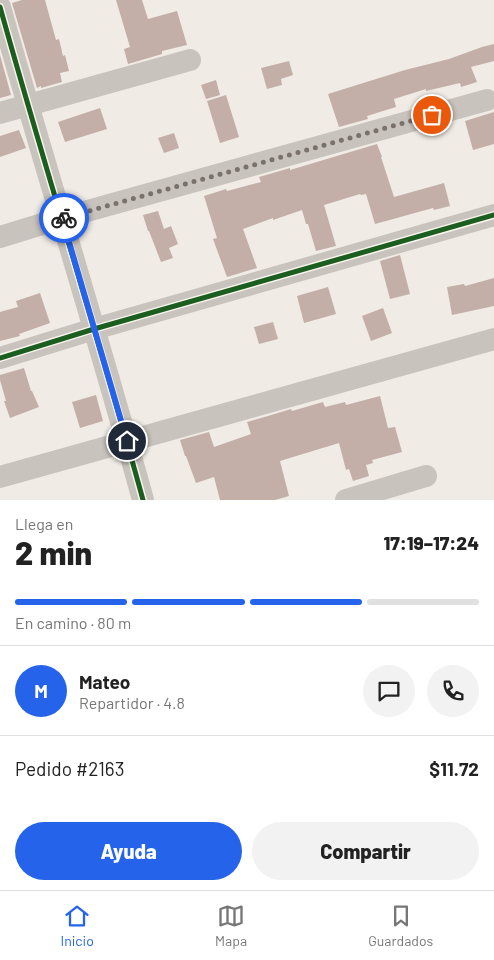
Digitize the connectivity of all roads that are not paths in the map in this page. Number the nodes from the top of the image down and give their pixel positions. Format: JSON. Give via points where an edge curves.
{"nodes":[{"id":1,"x":0,"y":7,"type":"edge"},
{"id":2,"x":190,"y":60,"type":"dead end"},
{"id":3,"x":487,"y":100,"type":"dead end"},
{"id":4,"x":28,"y":105,"type":"junction"},
{"id":5,"x":0,"y":113,"type":"edge"},
{"id":6,"x":494,"y":215,"type":"edge"},
{"id":7,"x":62,"y":218,"type":"junction"},
{"id":8,"x":0,"y":237,"type":"edge"},
{"id":9,"x":94,"y":329,"type":"junction"},
{"id":10,"x":494,"y":339,"type":"edge"},
{"id":11,"x":0,"y":358,"type":"edge"},
{"id":12,"x":127,"y":441,"type":"junction"},
{"id":13,"x":426,"y":476,"type":"dead end"},
{"id":14,"x":0,"y":477,"type":"edge"},
{"id":15,"x":143,"y":500,"type":"edge"},
{"id":16,"x":346,"y":500,"type":"edge"}],
"edges":[{"from":1,"to":4,"type":"street"},
{"from":2,"to":4,"type":"street"},
{"from":3,"to":7,"type":"street"},
{"from":4,"to":5,"type":"street"},
{"from":4,"to":7,"type":"street"},
{"from":6,"to":9,"type":"street"},
{"from":7,"to":8,"type":"street"},
{"from":7,"to":9,"type":"street"},
{"from":9,"to":11,"type":"street"},
{"from":9,"to":12,"type":"street"},
{"from":10,"to":12,"type":"street"},
{"from":12,"to":14,"type":"street"},
{"from":12,"to":15,"type":"street"},
{"from":13,"to":16,"type":"street"}]}
